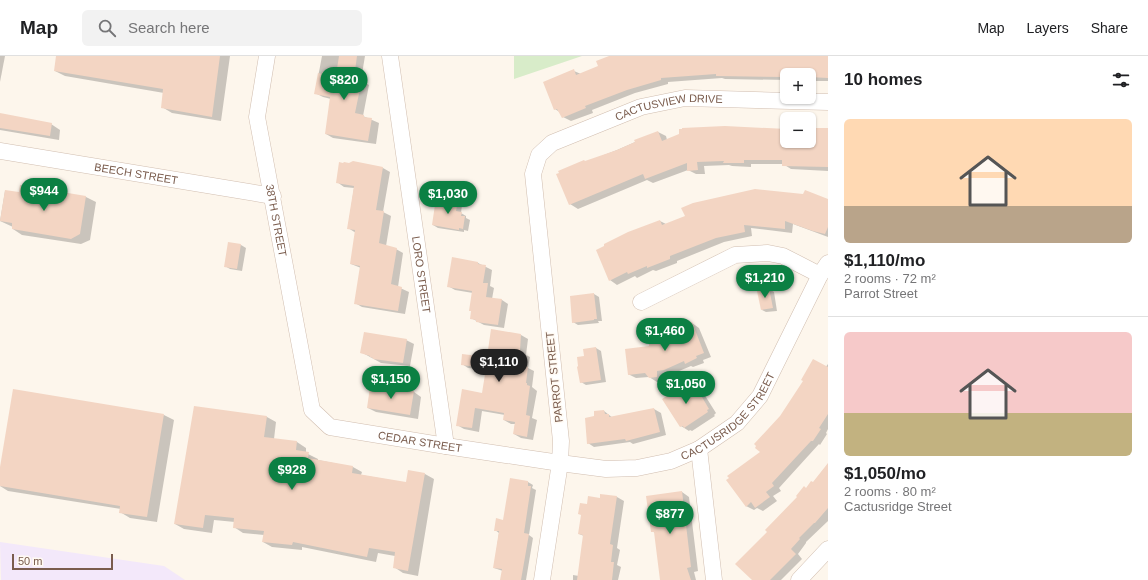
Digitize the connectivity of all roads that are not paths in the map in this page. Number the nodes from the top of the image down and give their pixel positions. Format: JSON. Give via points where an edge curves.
{"nodes":[{"id":1,"x":267,"y":56,"type":"edge"},
{"id":2,"x":390,"y":56,"type":"edge"},
{"id":3,"x":828,"y":102,"type":"edge"},
{"id":4,"x":0,"y":152,"type":"edge"},
{"id":5,"x":533,"y":174,"type":"joint"},
{"id":6,"x":273,"y":196,"type":"junction"},
{"id":7,"x":824,"y":269,"type":"edge"},
{"id":8,"x":641,"y":302,"type":"dead end"},
{"id":9,"x":307,"y":385,"type":"joint"},
{"id":10,"x":446,"y":446,"type":"junction"},
{"id":11,"x":699,"y":449,"type":"junction"},
{"id":12,"x":560,"y":463,"type":"junction"},
{"id":13,"x":828,"y":549,"type":"edge"},
{"id":14,"x":542,"y":580,"type":"edge"},
{"id":15,"x":714,"y":580,"type":"edge"},
{"id":16,"x":799,"y":580,"type":"edge"}],
"edges":[{"from":1,"to":6,"type":"street","name":"38TH STREET","via":[[258,116]]},
{"from":2,"to":10,"type":"street","name":"LORO STREET"},
{"from":3,"to":5,"type":"street","name":"CACTUSVIEW DRIVE","via":[[685,98],[642,107],[552,142],[539,155]]},
{"from":4,"to":6,"type":"street","name":"BEECH STREET"},
{"from":5,"to":12,"type":"street","name":"PARROT STREET","via":[[561,441]]},
{"from":6,"to":9,"type":"street","name":"38TH STREET"},
{"from":7,"to":8,"type":"street","via":[[768,253],[736,255]]},
{"from":7,"to":11,"type":"street","name":"CACTUSRIDGE STREET","via":[[760,396],[737,423]]},
{"from":9,"to":10,"type":"street","name":"CEDAR STREET","via":[[312,410],[330,427]]},
{"from":10,"to":12,"type":"street","name":"CEDAR STREET"},
{"from":11,"to":12,"type":"street","name":"CACTUSRIDGE STREET","via":[[670,461],[637,468],[606,469]]},
{"from":11,"to":15,"type":"street"},
{"from":12,"to":14,"type":"street","name":"PARROT STREET"},
{"from":13,"to":16,"type":"street"}]}
